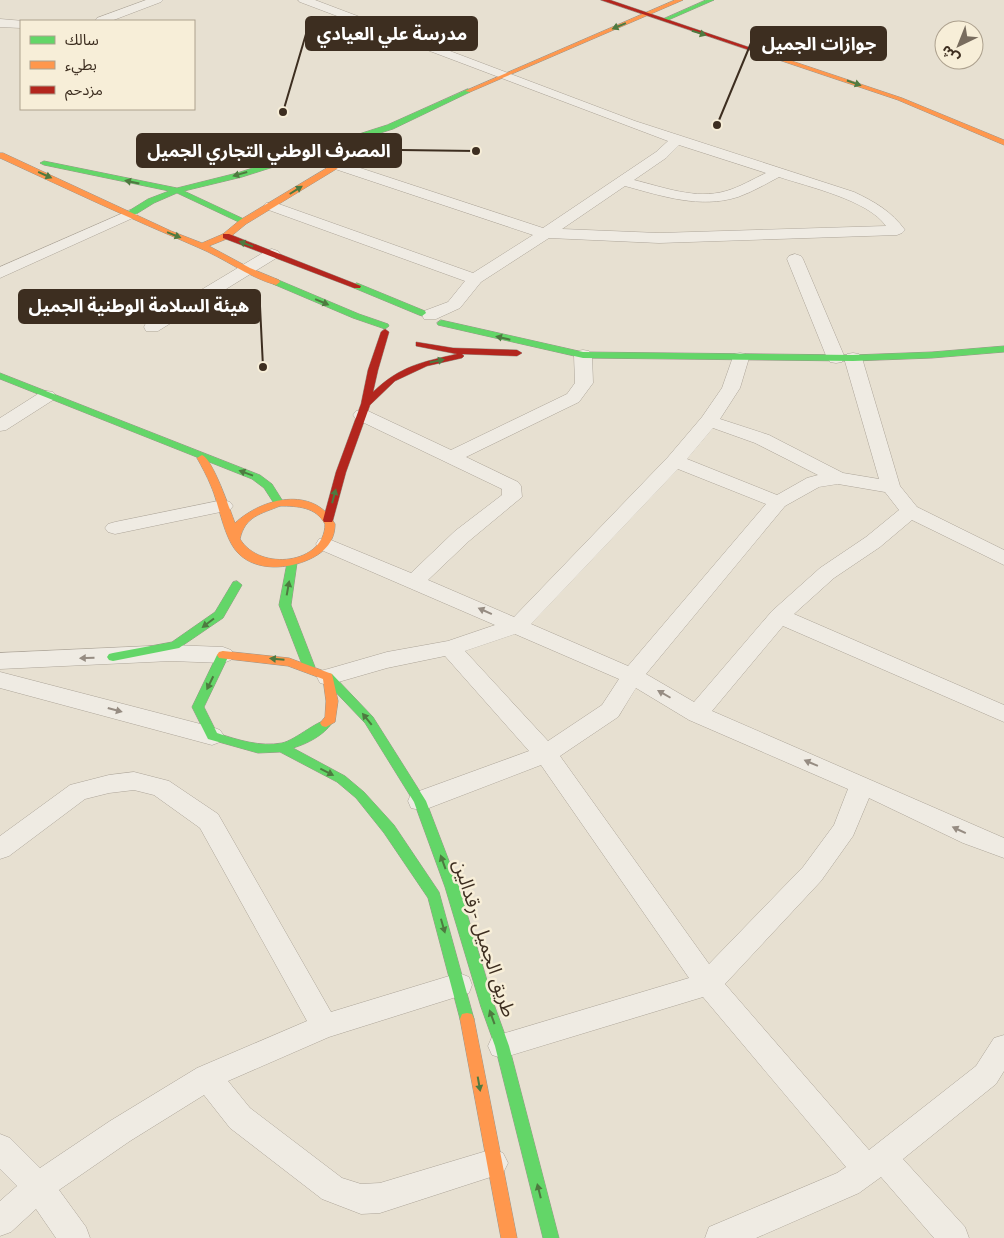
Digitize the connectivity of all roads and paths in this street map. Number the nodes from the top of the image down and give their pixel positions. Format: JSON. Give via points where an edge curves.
{"nodes":[{"id":1,"x":157,"y":0,"type":"edge"},
{"id":2,"x":304,"y":0,"type":"edge"},
{"id":3,"x":604,"y":0,"type":"edge"},
{"id":4,"x":636,"y":0,"type":"edge"},
{"id":5,"x":680,"y":0,"type":"edge"},
{"id":6,"x":711,"y":0,"type":"edge"},
{"id":7,"x":660,"y":8,"type":"junction"},
{"id":8,"x":679,"y":14,"type":"junction"},
{"id":9,"x":646,"y":15,"type":"junction"},
{"id":10,"x":104,"y":20,"type":"edge"},
{"id":11,"x":662,"y":21,"type":"junction"},
{"id":12,"x":0,"y":22,"type":"edge"},
{"id":13,"x":20,"y":24,"type":"edge"},
{"id":14,"x":644,"y":28,"type":"dead end"},
{"id":15,"x":618,"y":40,"type":"dead end"},
{"id":16,"x":501,"y":76,"type":"junction"},
{"id":17,"x":517,"y":82,"type":"junction"},
{"id":18,"x":1004,"y":132,"type":"edge"},
{"id":19,"x":677,"y":140,"type":"junction"},
{"id":20,"x":1004,"y":143,"type":"edge"},
{"id":21,"x":0,"y":154,"type":"edge"},
{"id":22,"x":337,"y":164,"type":"junction"},
{"id":23,"x":779,"y":172,"type":"junction"},
{"id":24,"x":621,"y":181,"type":"junction"},
{"id":25,"x":177,"y":190,"type":"junction"},
{"id":26,"x":271,"y":206,"type":"junction"},
{"id":27,"x":130,"y":214,"type":"junction"},
{"id":28,"x":243,"y":222,"type":"junction"},
{"id":29,"x":542,"y":233,"type":"junction"},
{"id":30,"x":226,"y":236,"type":"junction"},
{"id":31,"x":202,"y":246,"type":"junction"},
{"id":32,"x":272,"y":254,"type":"junction"},
{"id":33,"x":795,"y":258,"type":"dead end"},
{"id":34,"x":247,"y":270,"type":"junction"},
{"id":35,"x":0,"y":273,"type":"edge"},
{"id":36,"x":475,"y":278,"type":"junction"},
{"id":37,"x":356,"y":316,"type":"junction"},
{"id":38,"x":431,"y":317,"type":"junction"},
{"id":39,"x":152,"y":327,"type":"dead end"},
{"id":40,"x":385,"y":329,"type":"junction"},
{"id":41,"x":364,"y":330,"type":"dead end"},
{"id":42,"x":394,"y":340,"type":"dead end"},
{"id":43,"x":370,"y":345,"type":"dead end"},
{"id":44,"x":1004,"y":349,"type":"edge"},
{"id":45,"x":498,"y":353,"type":"junction"},
{"id":46,"x":575,"y":354,"type":"junction"},
{"id":47,"x":740,"y":358,"type":"junction"},
{"id":48,"x":844,"y":358,"type":"junction"},
{"id":49,"x":401,"y":360,"type":"dead end"},
{"id":50,"x":376,"y":361,"type":"junction"},
{"id":51,"x":0,"y":376,"type":"edge"},
{"id":52,"x":392,"y":379,"type":"junction"},
{"id":53,"x":47,"y":396,"type":"junction"},
{"id":54,"x":364,"y":409,"type":"junction"},
{"id":55,"x":710,"y":421,"type":"junction"},
{"id":56,"x":0,"y":426,"type":"edge"},
{"id":57,"x":452,"y":457,"type":"junction"},
{"id":58,"x":202,"y":458,"type":"junction"},
{"id":59,"x":675,"y":461,"type":"junction"},
{"id":60,"x":341,"y":472,"type":"junction"},
{"id":61,"x":838,"y":478,"type":"junction"},
{"id":62,"x":325,"y":480,"type":"dead end"},
{"id":63,"x":891,"y":487,"type":"junction"},
{"id":64,"x":301,"y":493,"type":"dead end"},
{"id":65,"x":778,"y":502,"type":"junction"},
{"id":66,"x":281,"y":503,"type":"junction"},
{"id":67,"x":223,"y":506,"type":"junction"},
{"id":68,"x":910,"y":511,"type":"junction"},
{"id":69,"x":328,"y":520,"type":"junction"},
{"id":70,"x":115,"y":528,"type":"dead end"},
{"id":71,"x":234,"y":536,"type":"junction"},
{"id":72,"x":326,"y":544,"type":"junction"},
{"id":73,"x":1004,"y":558,"type":"edge"},
{"id":74,"x":243,"y":563,"type":"junction"},
{"id":75,"x":292,"y":563,"type":"junction"},
{"id":76,"x":415,"y":581,"type":"junction"},
{"id":77,"x":238,"y":585,"type":"junction"},
{"id":78,"x":779,"y":616,"type":"junction"},
{"id":79,"x":230,"y":620,"type":"dead end"},
{"id":80,"x":517,"y":626,"type":"junction"},
{"id":81,"x":450,"y":648,"type":"junction"},
{"id":82,"x":224,"y":650,"type":"junction"},
{"id":83,"x":113,"y":658,"type":"junction"},
{"id":84,"x":0,"y":661,"type":"edge"},
{"id":85,"x":319,"y":672,"type":"junction"},
{"id":86,"x":632,"y":676,"type":"junction"},
{"id":87,"x":0,"y":680,"type":"edge"},
{"id":88,"x":697,"y":714,"type":"junction"},
{"id":89,"x":1004,"y":714,"type":"edge"},
{"id":90,"x":212,"y":736,"type":"junction"},
{"id":91,"x":284,"y":749,"type":"junction"},
{"id":92,"x":546,"y":754,"type":"junction"},
{"id":93,"x":862,"y":785,"type":"junction"},
{"id":94,"x":420,"y":801,"type":"junction"},
{"id":95,"x":1004,"y":848,"type":"edge"},
{"id":96,"x":0,"y":849,"type":"edge"},
{"id":97,"x":708,"y":984,"type":"junction"},
{"id":98,"x":459,"y":985,"type":"junction"},
{"id":99,"x":324,"y":1026,"type":"junction"},
{"id":100,"x":502,"y":1046,"type":"junction"},
{"id":101,"x":1004,"y":1047,"type":"edge"},
{"id":102,"x":207,"y":1077,"type":"junction"},
{"id":103,"x":0,"y":1148,"type":"edge"},
{"id":104,"x":494,"y":1163,"type":"junction"},
{"id":105,"x":875,"y":1164,"type":"junction"},
{"id":106,"x":38,"y":1187,"type":"junction"},
{"id":107,"x":0,"y":1221,"type":"edge"},
{"id":108,"x":75,"y":1238,"type":"edge"},
{"id":109,"x":509,"y":1238,"type":"edge"},
{"id":110,"x":551,"y":1238,"type":"edge"},
{"id":111,"x":720,"y":1238,"type":"edge"},
{"id":112,"x":954,"y":1238,"type":"edge"}],
"edges":[{"from":1,"to":10,"type":"street"},
{"from":2,"to":16,"type":"street"},
{"from":3,"to":9,"type":"street"},
{"from":4,"to":7,"type":"street"},
{"from":5,"to":7,"type":"street"},
{"from":6,"to":8,"type":"street"},
{"from":7,"to":8,"type":"street"},
{"from":7,"to":9,"type":"street"},
{"from":8,"to":11,"type":"street"},
{"from":8,"to":18,"type":"street","via":[[901,89]]},
{"from":9,"to":11,"type":"street"},
{"from":9,"to":16,"type":"street","one_way":true},
{"from":11,"to":14,"type":"street"},
{"from":11,"to":20,"type":"street","one_way":true,"via":[[900,99]]},
{"from":12,"to":13,"type":"street"},
{"from":15,"to":17,"type":"street"},
{"from":16,"to":17,"type":"street"},
{"from":16,"to":25,"type":"street","one_way":true,"via":[[390,127],[239,175]]},
{"from":17,"to":19,"type":"street"},
{"from":17,"to":22,"type":"street","via":[[385,138]]},
{"from":19,"to":23,"type":"street"},
{"from":19,"to":24,"type":"street","via":[[661,155]]},
{"from":25,"to":21,"type":"street","one_way":true},
{"from":21,"to":27,"type":"street","one_way":true},
{"from":26,"to":22,"type":"street","one_way":true},
{"from":22,"to":29,"type":"street"},
{"from":23,"to":24,"type":"street","via":[[726,195],[709,198],[688,197]]},
{"from":23,"to":29,"type":"street","via":[[865,202],[889,219],[897,230],[659,238]]},
{"from":24,"to":29,"type":"street"},
{"from":25,"to":27,"type":"street"},
{"from":25,"to":28,"type":"street"},
{"from":26,"to":28,"type":"street"},
{"from":26,"to":36,"type":"street"},
{"from":27,"to":31,"type":"street","one_way":true},
{"from":27,"to":35,"type":"street"},
{"from":28,"to":30,"type":"street"},
{"from":29,"to":36,"type":"street"},
{"from":30,"to":31,"type":"street"},
{"from":32,"to":30,"type":"street","one_way":true},
{"from":31,"to":34,"type":"street"},
{"from":32,"to":34,"type":"street"},
{"from":32,"to":38,"type":"street"},
{"from":33,"to":48,"type":"street"},
{"from":34,"to":37,"type":"street","one_way":true},
{"from":34,"to":39,"type":"street"},
{"from":36,"to":38,"type":"street","via":[[454,304]]},
{"from":37,"to":40,"type":"street"},
{"from":37,"to":41,"type":"street"},
{"from":38,"to":40,"type":"street","via":[[402,314],[394,317]]},
{"from":38,"to":45,"type":"street","via":[[443,329],[439,336],[414,346]]},
{"from":46,"to":38,"type":"street","one_way":true},
{"from":40,"to":42,"type":"street"},
{"from":40,"to":50,"type":"street"},
{"from":43,"to":50,"type":"street"},
{"from":44,"to":48,"type":"street"},
{"from":45,"to":46,"type":"street"},
{"from":52,"to":45,"type":"street","one_way":true,"via":[[424,364],[458,356]]},
{"from":46,"to":47,"type":"street"},
{"from":46,"to":57,"type":"street","via":[[584,383],[574,398]]},
{"from":47,"to":48,"type":"street"},
{"from":47,"to":55,"type":"street","via":[[731,388]]},
{"from":48,"to":63,"type":"street","via":[[876,431]]},
{"from":49,"to":52,"type":"street"},
{"from":50,"to":54,"type":"street"},
{"from":51,"to":53,"type":"street"},
{"from":52,"to":54,"type":"street"},
{"from":53,"to":56,"type":"street"},
{"from":53,"to":58,"type":"street"},
{"from":54,"to":57,"type":"street"},
{"from":54,"to":60,"type":"street"},
{"from":55,"to":59,"type":"street"},
{"from":55,"to":61,"type":"street","via":[[762,439]]},
{"from":57,"to":76,"type":"street","via":[[511,486],[512,497],[462,536]]},
{"from":66,"to":58,"type":"street","one_way":true,"via":[[256,477]]},
{"from":58,"to":67,"type":"street"},
{"from":59,"to":65,"type":"street"},
{"from":59,"to":80,"type":"street"},
{"from":60,"to":62,"type":"street"},
{"from":69,"to":60,"type":"street","one_way":true},
{"from":61,"to":63,"type":"street"},
{"from":61,"to":65,"type":"street","via":[[814,482]]},
{"from":63,"to":68,"type":"street"},
{"from":64,"to":66,"type":"street"},
{"from":65,"to":86,"type":"street"},
{"from":66,"to":69,"type":"street","via":[[310,506]]},
{"from":66,"to":71,"type":"street","via":[[248,514],[238,525]]},
{"from":67,"to":70,"type":"street"},
{"from":67,"to":71,"type":"street"},
{"from":68,"to":73,"type":"street"},
{"from":68,"to":78,"type":"street","via":[[873,542],[827,573]]},
{"from":69,"to":72,"type":"street","via":[[331,532]]},
{"from":71,"to":74,"type":"street"},
{"from":72,"to":75,"type":"street","via":[[318,552]]},
{"from":72,"to":76,"type":"street"},
{"from":74,"to":75,"type":"street"},
{"from":74,"to":77,"type":"street"},
{"from":85,"to":75,"type":"street","one_way":true,"via":[[285,605]]},
{"from":80,"to":76,"type":"street","one_way":true},
{"from":77,"to":79,"type":"street"},
{"from":77,"to":83,"type":"street","one_way":true,"via":[[219,615],[174,645]]},
{"from":78,"to":88,"type":"street"},
{"from":78,"to":89,"type":"street"},
{"from":80,"to":81,"type":"street"},
{"from":80,"to":86,"type":"street"},
{"from":81,"to":85,"type":"street"},
{"from":81,"to":92,"type":"street"},
{"from":82,"to":83,"type":"street"},
{"from":85,"to":82,"type":"street","one_way":true,"via":[[285,660]]},
{"from":82,"to":90,"type":"street","one_way":true,"via":[[198,706]]},
{"from":83,"to":84,"type":"street","one_way":true},
{"from":85,"to":91,"type":"street","via":[[332,701],[331,719],[311,736]]},
{"from":94,"to":85,"type":"street","name":"طريق الجميل -رقدالين","one_way":true,"via":[[369,720]]},
{"from":88,"to":86,"type":"street","one_way":true},
{"from":86,"to":92,"type":"street","via":[[610,711]]},
{"from":87,"to":90,"type":"street","one_way":true},
{"from":93,"to":88,"type":"street","one_way":true},
{"from":90,"to":91,"type":"street","via":[[244,746]]},
{"from":91,"to":98,"type":"street","name":"طريق الجميل -رقدالين","one_way":true,"via":[[341,779],[360,795],[389,829],[434,896]]},
{"from":92,"to":94,"type":"street"},
{"from":92,"to":97,"type":"street"},
{"from":95,"to":93,"type":"street","one_way":true},
{"from":93,"to":97,"type":"street","via":[[844,829],[812,874]]},
{"from":100,"to":94,"type":"street","name":"طريق الجميل -رقدالين","one_way":true,"via":[[452,887]]},
{"from":96,"to":99,"type":"street","via":[[78,792],[134,781],[161,787],[209,821]]},
{"from":97,"to":100,"type":"street"},
{"from":97,"to":105,"type":"street"},
{"from":98,"to":99,"type":"street"},
{"from":98,"to":104,"type":"street","name":"طريق الجميل -رقدالين","one_way":true},
{"from":99,"to":102,"type":"street"},
{"from":110,"to":100,"type":"street","name":"طريق الجميل -رقدالين","one_way":true},
{"from":101,"to":105,"type":"street","via":[[986,1075]]},
{"from":102,"to":104,"type":"street","via":[[240,1118],[333,1189],[361,1199],[380,1198]]},
{"from":102,"to":106,"type":"street"},
{"from":103,"to":106,"type":"street"},
{"from":104,"to":109,"type":"street","name":"طريق الجميل -رقدالين"},
{"from":105,"to":111,"type":"street","via":[[848,1183]]},
{"from":105,"to":112,"type":"street"},
{"from":106,"to":107,"type":"street"},
{"from":106,"to":108,"type":"street"}]}
